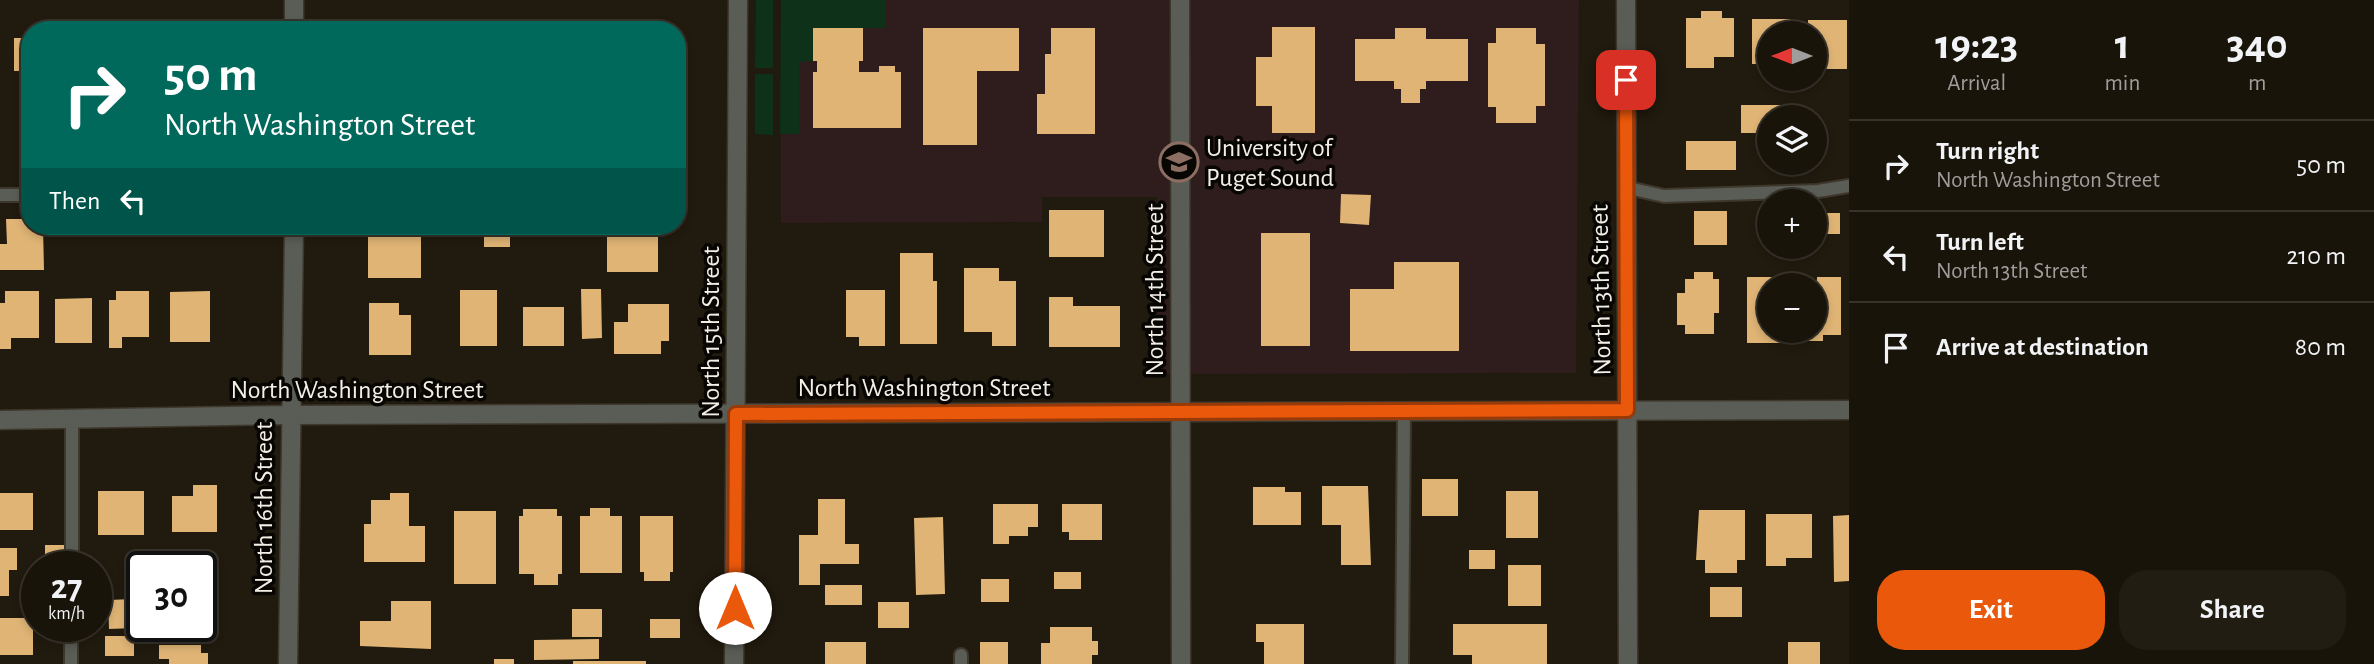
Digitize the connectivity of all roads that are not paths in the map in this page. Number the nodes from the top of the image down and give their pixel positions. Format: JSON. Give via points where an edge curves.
{"nodes":[{"id":1,"x":294,"y":0,"type":"edge"},
{"id":2,"x":738,"y":0,"type":"edge"},
{"id":3,"x":1180,"y":0,"type":"edge"},
{"id":4,"x":1626,"y":0,"type":"edge"},
{"id":5,"x":294,"y":21,"type":"edge"},
{"id":6,"x":1849,"y":186,"type":"edge"},
{"id":7,"x":1625,"y":187,"type":"junction"},
{"id":8,"x":0,"y":195,"type":"edge"},
{"id":9,"x":21,"y":195,"type":"edge"},
{"id":10,"x":294,"y":235,"type":"edge"},
{"id":11,"x":1627,"y":410,"type":"junction"},
{"id":12,"x":1849,"y":410,"type":"edge"},
{"id":13,"x":1404,"y":411,"type":"junction"},
{"id":14,"x":1180,"y":412,"type":"junction"},
{"id":15,"x":736,"y":414,"type":"junction"},
{"id":16,"x":290,"y":415,"type":"junction"},
{"id":17,"x":72,"y":417,"type":"junction"},
{"id":18,"x":0,"y":419,"type":"edge"},
{"id":19,"x":72,"y":551,"type":"edge"},
{"id":20,"x":71,"y":642,"type":"edge"},
{"id":21,"x":71,"y":664,"type":"edge"},
{"id":22,"x":288,"y":664,"type":"edge"},
{"id":23,"x":734,"y":664,"type":"edge"},
{"id":24,"x":1181,"y":664,"type":"edge"},
{"id":25,"x":1402,"y":664,"type":"edge"},
{"id":26,"x":1628,"y":664,"type":"edge"}],
"edges":[{"from":1,"to":5,"type":"street"},
{"from":2,"to":15,"type":"street","name":"North 15th Street"},
{"from":3,"to":14,"type":"street","name":"North 14th Street"},
{"from":4,"to":7,"type":"street","name":"North 13th Street"},
{"from":6,"to":7,"type":"lane","via":[[1664,196]]},
{"from":7,"to":11,"type":"street","name":"North 13th Street"},
{"from":8,"to":9,"type":"lane"},
{"from":10,"to":16,"type":"street","name":"North 16th Street"},
{"from":11,"to":12,"type":"street","name":"North Washington Street"},
{"from":11,"to":13,"type":"street","name":"North Washington Street"},
{"from":11,"to":26,"type":"street","name":"North 13th Street"},
{"from":13,"to":14,"type":"street","name":"North Washington Street"},
{"from":13,"to":25,"type":"lane"},
{"from":14,"to":15,"type":"street","name":"North Washington Street"},
{"from":14,"to":24,"type":"street","name":"North 14th Street"},
{"from":15,"to":16,"type":"street","name":"North Washington Street"},
{"from":15,"to":23,"type":"street","name":"North 15th Street"},
{"from":16,"to":17,"type":"street","name":"North Washington Street"},
{"from":16,"to":22,"type":"street","name":"North 16th Street"},
{"from":17,"to":18,"type":"street","name":"North Washington Street"},
{"from":17,"to":19,"type":"lane"},
{"from":20,"to":21,"type":"lane"}]}
